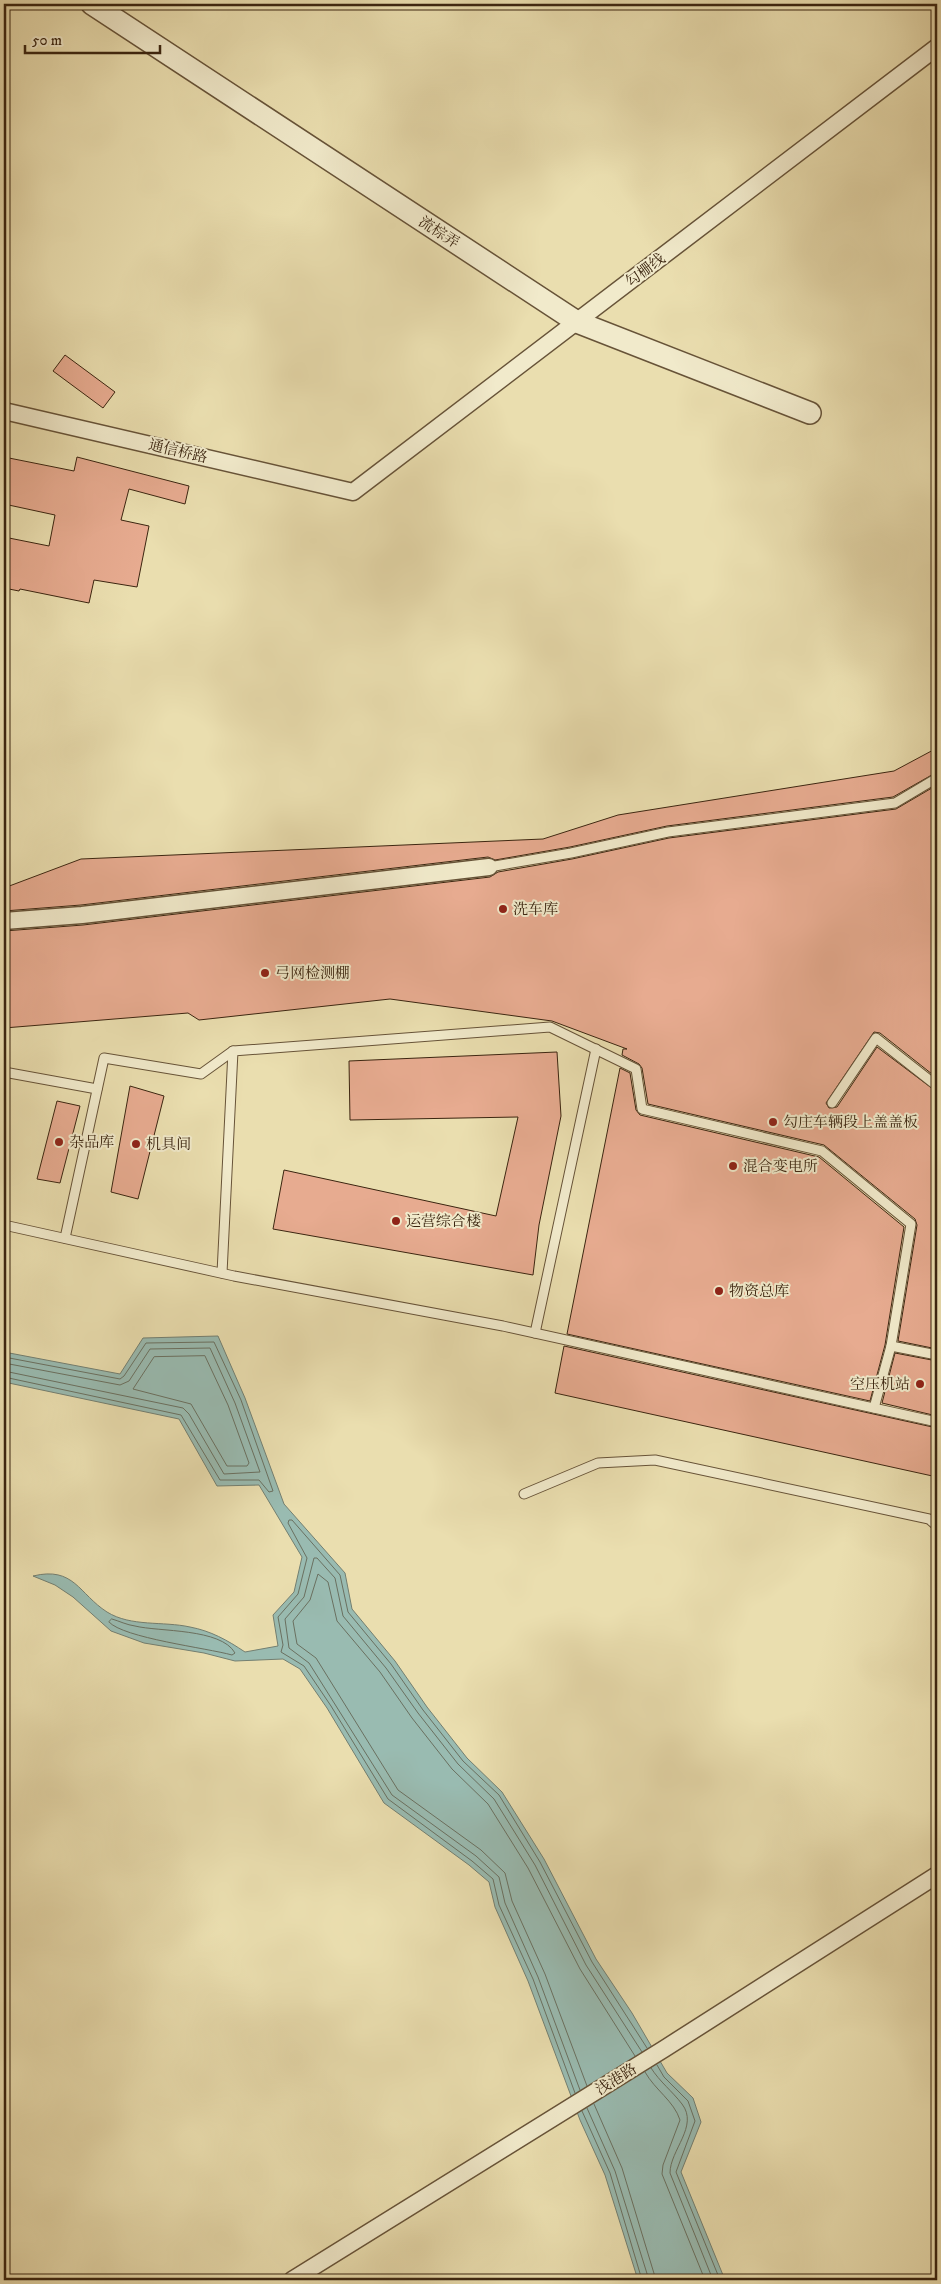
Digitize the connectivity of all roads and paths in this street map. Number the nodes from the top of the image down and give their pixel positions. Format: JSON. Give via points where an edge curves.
{"nodes":[{"id":1,"x":92,"y":4,"type":"edge"},
{"id":2,"x":937,"y":47,"type":"edge"},
{"id":3,"x":577,"y":322,"type":"junction"},
{"id":4,"x":4,"y":411,"type":"edge"},
{"id":5,"x":810,"y":413,"type":"dead end"},
{"id":6,"x":353,"y":492,"type":"joint"},
{"id":7,"x":937,"y":778,"type":"edge"},
{"id":8,"x":489,"y":867,"type":"joint"},
{"id":9,"x":4,"y":921,"type":"edge"},
{"id":10,"x":596,"y":1049,"type":"junction"},
{"id":11,"x":233,"y":1051,"type":"junction"},
{"id":12,"x":4,"y":1072,"type":"edge"},
{"id":13,"x":937,"y":1086,"type":"edge"},
{"id":14,"x":97,"y":1089,"type":"junction"},
{"id":15,"x":832,"y":1103,"type":"dead end"},
{"id":16,"x":4,"y":1225,"type":"edge"},
{"id":17,"x":65,"y":1238,"type":"junction"},
{"id":18,"x":222,"y":1273,"type":"junction"},
{"id":19,"x":535,"y":1333,"type":"junction"},
{"id":20,"x":891,"y":1346,"type":"junction"},
{"id":21,"x":937,"y":1355,"type":"edge"},
{"id":22,"x":874,"y":1408,"type":"junction"},
{"id":23,"x":937,"y":1422,"type":"edge"},
{"id":24,"x":524,"y":1494,"type":"dead end"},
{"id":25,"x":937,"y":1526,"type":"edge"},
{"id":26,"x":937,"y":1875,"type":"edge"},
{"id":27,"x":292,"y":2280,"type":"edge"}],
"edges":[{"from":1,"to":3,"type":"street","name":"流棕弄"},
{"from":2,"to":3,"type":"street","name":"勾栅线"},
{"from":3,"to":5,"type":"street","name":"流棕弄"},
{"from":3,"to":6,"type":"street","name":"勾栅线"},
{"from":4,"to":6,"type":"street","name":"通信桥路"},
{"from":7,"to":8,"type":"lane","via":[[895,803],[668,832]]},
{"from":8,"to":9,"type":"street","via":[[82,915]]},
{"from":10,"to":11,"type":"lane","via":[[550,1027]]},
{"from":10,"to":19,"type":"lane"},
{"from":10,"to":20,"type":"lane","via":[[636,1069],[642,1109],[822,1151],[911,1224]]},
{"from":11,"to":14,"type":"lane","via":[[201,1074],[104,1058]]},
{"from":11,"to":18,"type":"lane"},
{"from":12,"to":14,"type":"lane"},
{"from":13,"to":15,"type":"lane","via":[[876,1038]]},
{"from":14,"to":17,"type":"lane"},
{"from":16,"to":17,"type":"lane"},
{"from":17,"to":18,"type":"lane"},
{"from":18,"to":19,"type":"lane"},
{"from":19,"to":22,"type":"lane"},
{"from":20,"to":21,"type":"lane"},
{"from":20,"to":22,"type":"lane"},
{"from":22,"to":23,"type":"lane"},
{"from":24,"to":25,"type":"lane","via":[[598,1463],[655,1460],[929,1519]]},
{"from":26,"to":27,"type":"street","name":"浅港路"}]}
